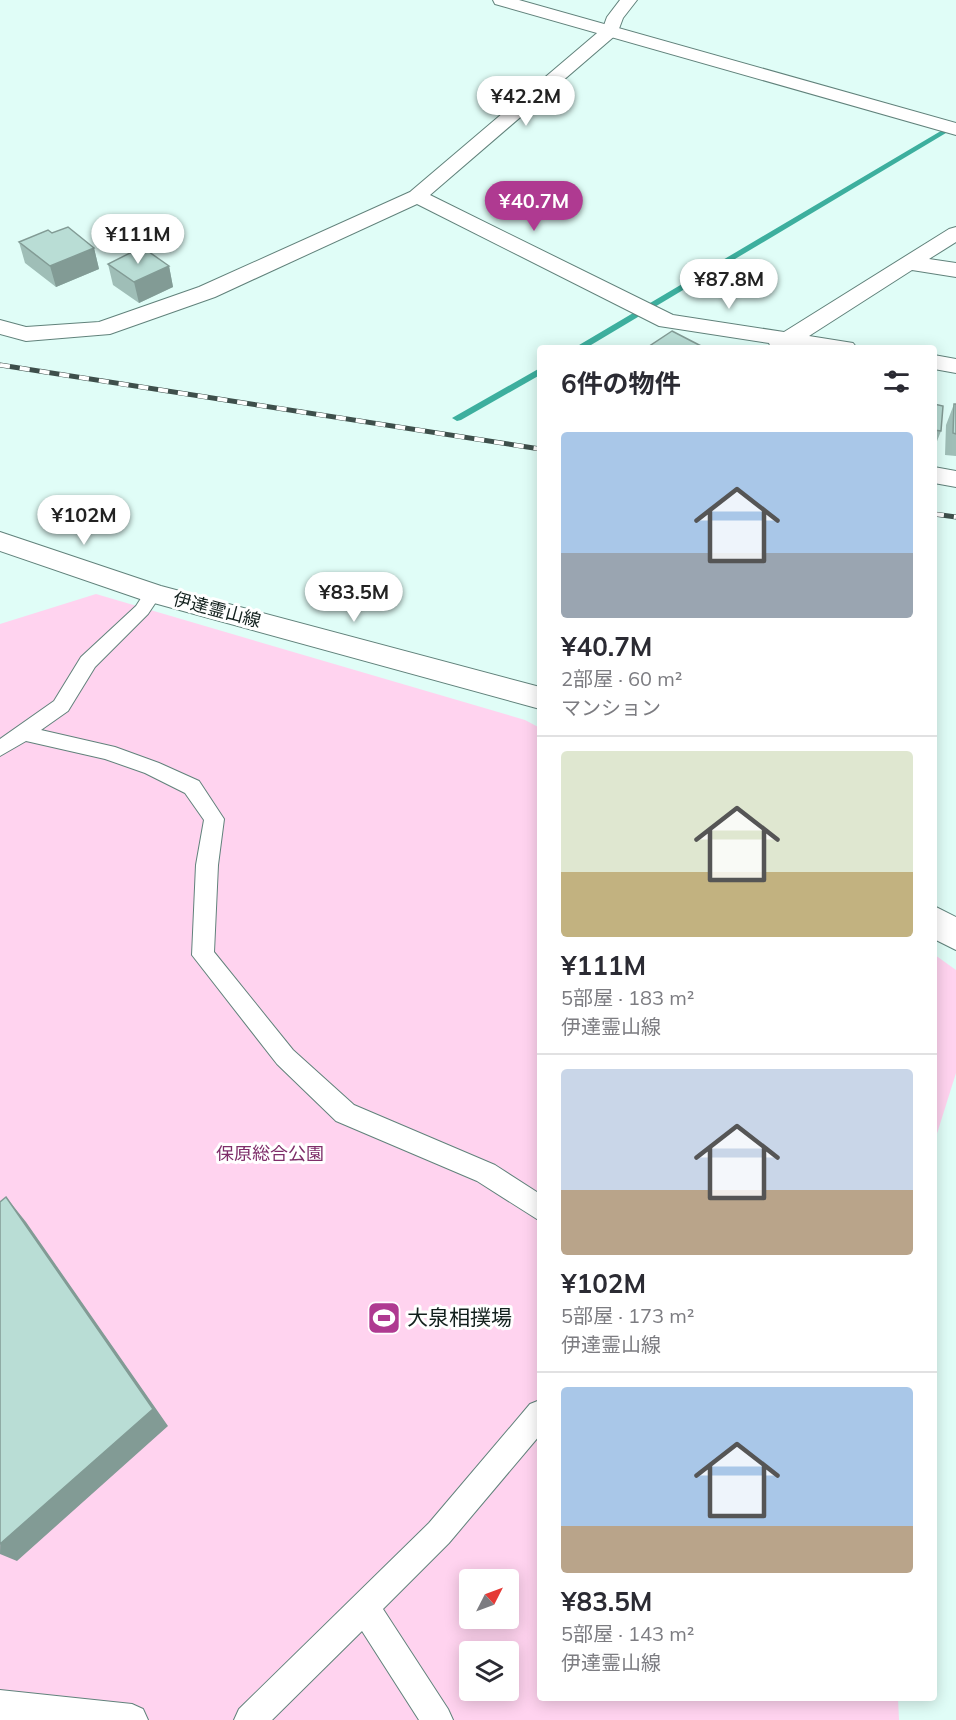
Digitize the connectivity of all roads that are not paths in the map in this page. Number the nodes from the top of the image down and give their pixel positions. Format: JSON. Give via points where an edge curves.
{"nodes":[{"id":1,"x":501,"y":0,"type":"edge"},
{"id":2,"x":629,"y":0,"type":"edge"},
{"id":3,"x":611,"y":30,"type":"junction"},
{"id":4,"x":956,"y":129,"type":"edge"},
{"id":5,"x":417,"y":196,"type":"junction"},
{"id":6,"x":956,"y":233,"type":"edge"},
{"id":7,"x":909,"y":263,"type":"junction"},
{"id":8,"x":956,"y":270,"type":"edge"},
{"id":9,"x":0,"y":327,"type":"edge"},
{"id":10,"x":780,"y":343,"type":"edge"},
{"id":11,"x":806,"y":345,"type":"edge"},
{"id":12,"x":937,"y":363,"type":"edge"},
{"id":13,"x":956,"y":366,"type":"edge"},
{"id":14,"x":937,"y":476,"type":"edge"},
{"id":15,"x":956,"y":479,"type":"edge"},
{"id":16,"x":0,"y":541,"type":"edge"},
{"id":17,"x":153,"y":593,"type":"junction"},
{"id":18,"x":537,"y":697,"type":"edge"},
{"id":19,"x":23,"y":733,"type":"junction"},
{"id":20,"x":0,"y":749,"type":"edge"},
{"id":21,"x":937,"y":922,"type":"edge"},
{"id":22,"x":956,"y":935,"type":"edge"},
{"id":23,"x":537,"y":1207,"type":"edge"},
{"id":24,"x":537,"y":1418,"type":"edge"},
{"id":25,"x":365,"y":1608,"type":"junction"},
{"id":26,"x":0,"y":1706,"type":"edge"},
{"id":27,"x":132,"y":1720,"type":"edge"},
{"id":28,"x":250,"y":1720,"type":"edge"},
{"id":29,"x":437,"y":1720,"type":"edge"}],
"edges":[{"from":1,"to":3,"type":"street"},
{"from":2,"to":3,"type":"street","via":[[615,17]]},
{"from":3,"to":4,"type":"street"},
{"from":3,"to":5,"type":"street"},
{"from":5,"to":9,"type":"street","via":[[207,292],[102,329],[26,334]]},
{"from":5,"to":10,"type":"street","via":[[667,321]]},
{"from":6,"to":7,"type":"street"},
{"from":7,"to":8,"type":"street"},
{"from":7,"to":10,"type":"street"},
{"from":10,"to":11,"type":"street"},
{"from":12,"to":13,"type":"street"},
{"from":14,"to":15,"type":"street"},
{"from":16,"to":17,"type":"street","name":"伊達霊山線"},
{"from":17,"to":18,"type":"street","name":"伊達霊山線"},
{"from":17,"to":19,"type":"lane","via":[[142,610],[88,662],[61,706]]},
{"from":19,"to":20,"type":"lane"},
{"from":19,"to":23,"type":"lane","via":[[108,752],[192,787],[214,819],[207,865],[203,955],[285,1057],[345,1113],[486,1173]]},
{"from":21,"to":22,"type":"street"},
{"from":24,"to":25,"type":"lane","via":[[439,1533]]},
{"from":25,"to":28,"type":"lane"},
{"from":25,"to":29,"type":"lane"},
{"from":26,"to":27,"type":"lane"}]}
